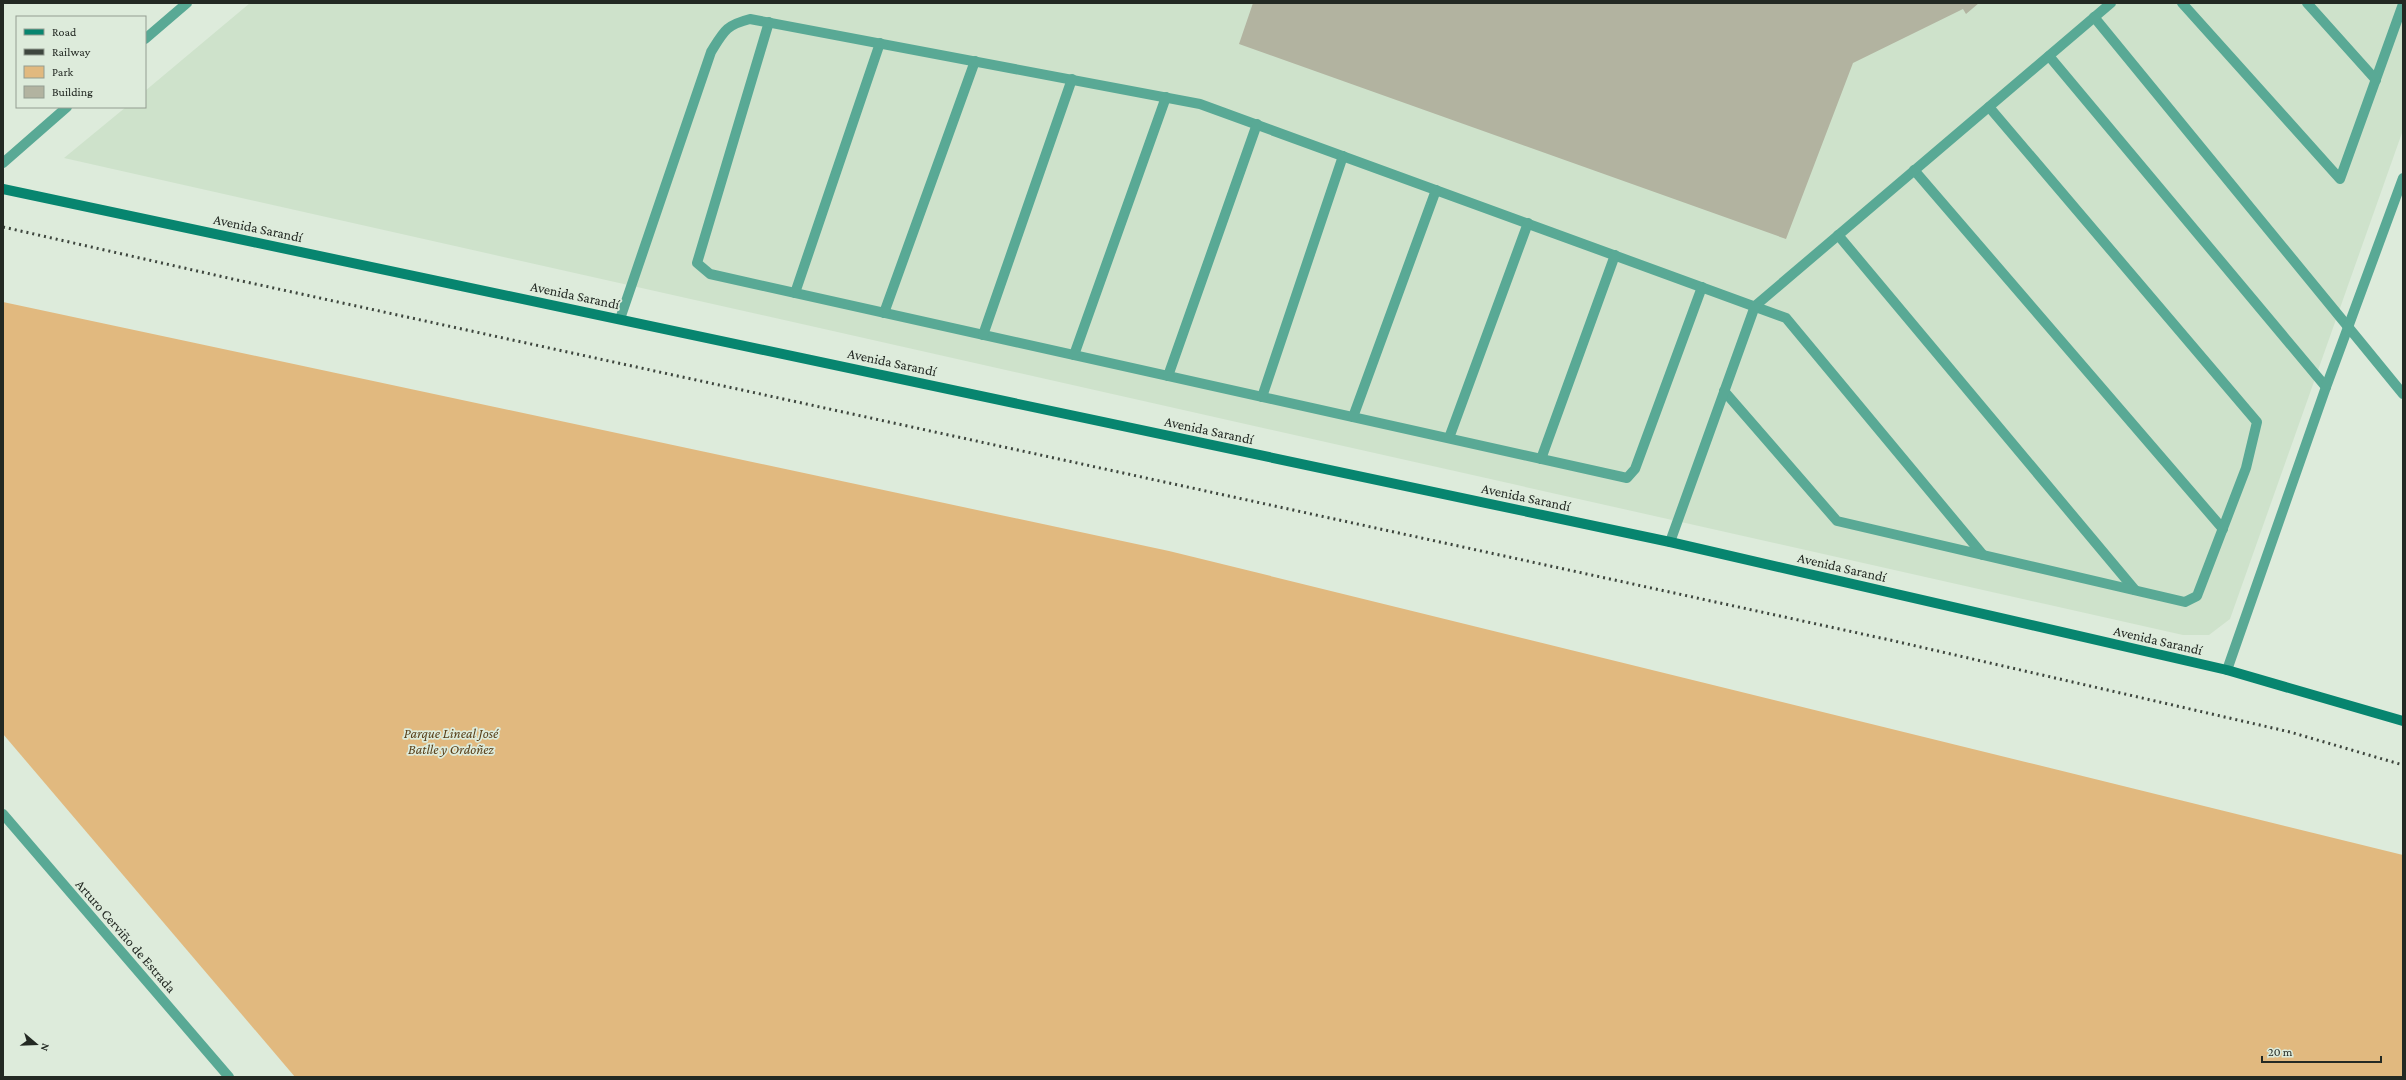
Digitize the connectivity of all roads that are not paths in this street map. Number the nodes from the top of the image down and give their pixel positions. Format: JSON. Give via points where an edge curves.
{"nodes":[{"id":1,"x":187,"y":3,"type":"edge"},
{"id":2,"x":2111,"y":3,"type":"edge"},
{"id":3,"x":2182,"y":3,"type":"edge"},
{"id":4,"x":2307,"y":3,"type":"edge"},
{"id":5,"x":2403,"y":4,"type":"edge"},
{"id":6,"x":2094,"y":17,"type":"junction"},
{"id":7,"x":769,"y":22,"type":"junction"},
{"id":8,"x":146,"y":38,"type":"edge"},
{"id":9,"x":880,"y":43,"type":"junction"},
{"id":10,"x":2049,"y":56,"type":"junction"},
{"id":11,"x":975,"y":61,"type":"junction"},
{"id":12,"x":1072,"y":79,"type":"junction"},
{"id":13,"x":2376,"y":80,"type":"junction"},
{"id":14,"x":1166,"y":97,"type":"junction"},
{"id":15,"x":1988,"y":107,"type":"junction"},
{"id":16,"x":66,"y":108,"type":"edge"},
{"id":17,"x":1258,"y":124,"type":"junction"},
{"id":18,"x":1343,"y":156,"type":"junction"},
{"id":19,"x":3,"y":163,"type":"edge"},
{"id":20,"x":1914,"y":170,"type":"junction"},
{"id":21,"x":2403,"y":178,"type":"edge"},
{"id":22,"x":3,"y":189,"type":"edge"},
{"id":23,"x":1436,"y":190,"type":"junction"},
{"id":24,"x":1528,"y":223,"type":"junction"},
{"id":25,"x":1838,"y":235,"type":"junction"},
{"id":26,"x":1615,"y":255,"type":"junction"},
{"id":27,"x":1702,"y":287,"type":"junction"},
{"id":28,"x":795,"y":293,"type":"junction"},
{"id":29,"x":1755,"y":306,"type":"junction"},
{"id":30,"x":884,"y":313,"type":"junction"},
{"id":31,"x":620,"y":319,"type":"junction"},
{"id":32,"x":2349,"y":328,"type":"junction"},
{"id":33,"x":984,"y":335,"type":"junction"},
{"id":34,"x":1074,"y":355,"type":"junction"},
{"id":35,"x":1168,"y":376,"type":"junction"},
{"id":36,"x":2326,"y":387,"type":"junction"},
{"id":37,"x":1724,"y":391,"type":"junction"},
{"id":38,"x":2403,"y":394,"type":"edge"},
{"id":39,"x":1262,"y":397,"type":"junction"},
{"id":40,"x":1353,"y":417,"type":"junction"},
{"id":41,"x":1449,"y":438,"type":"junction"},
{"id":42,"x":1541,"y":459,"type":"junction"},
{"id":43,"x":2223,"y":529,"type":"junction"},
{"id":44,"x":1670,"y":542,"type":"junction"},
{"id":45,"x":1983,"y":555,"type":"junction"},
{"id":46,"x":2135,"y":590,"type":"junction"},
{"id":47,"x":2227,"y":670,"type":"junction"},
{"id":48,"x":2403,"y":721,"type":"edge"},
{"id":49,"x":3,"y":814,"type":"edge"},
{"id":50,"x":228,"y":1077,"type":"edge"}],
"edges":[{"from":1,"to":8,"type":"street"},
{"from":2,"to":6,"type":"street"},
{"from":3,"to":13,"type":"street","via":[[2340,179]]},
{"from":4,"to":13,"type":"street"},
{"from":5,"to":13,"type":"street"},
{"from":6,"to":10,"type":"street"},
{"from":6,"to":32,"type":"street"},
{"from":7,"to":9,"type":"street"},
{"from":7,"to":28,"type":"street","via":[[697,264],[710,274]]},
{"from":7,"to":31,"type":"street","via":[[750,19],[732,23],[711,52]]},
{"from":9,"to":11,"type":"street"},
{"from":9,"to":28,"type":"street"},
{"from":10,"to":15,"type":"street"},
{"from":10,"to":36,"type":"street"},
{"from":11,"to":12,"type":"street"},
{"from":11,"to":30,"type":"street"},
{"from":12,"to":14,"type":"street"},
{"from":12,"to":33,"type":"street"},
{"from":14,"to":17,"type":"street","via":[[1200,104]]},
{"from":14,"to":34,"type":"street"},
{"from":15,"to":20,"type":"street"},
{"from":15,"to":43,"type":"street","via":[[2257,422],[2246,468]]},
{"from":16,"to":19,"type":"street"},
{"from":17,"to":18,"type":"street"},
{"from":17,"to":35,"type":"street"},
{"from":18,"to":23,"type":"street"},
{"from":18,"to":39,"type":"street"},
{"from":20,"to":25,"type":"street"},
{"from":20,"to":43,"type":"street"},
{"from":21,"to":32,"type":"street"},
{"from":22,"to":31,"type":"street","name":"Avenida Sarandí"},
{"from":23,"to":24,"type":"street"},
{"from":23,"to":40,"type":"street"},
{"from":24,"to":26,"type":"street"},
{"from":24,"to":41,"type":"street"},
{"from":25,"to":29,"type":"street"},
{"from":25,"to":46,"type":"street"},
{"from":26,"to":27,"type":"street"},
{"from":26,"to":42,"type":"street"},
{"from":27,"to":29,"type":"street"},
{"from":27,"to":42,"type":"street","via":[[1635,469],[1627,478]]},
{"from":28,"to":30,"type":"street"},
{"from":29,"to":37,"type":"street"},
{"from":29,"to":45,"type":"street","via":[[1786,318]]},
{"from":30,"to":33,"type":"street"},
{"from":31,"to":44,"type":"street","name":"Avenida Sarandí"},
{"from":32,"to":36,"type":"street"},
{"from":32,"to":38,"type":"street"},
{"from":33,"to":34,"type":"street"},
{"from":34,"to":35,"type":"street"},
{"from":35,"to":39,"type":"street"},
{"from":36,"to":47,"type":"street"},
{"from":37,"to":44,"type":"street"},
{"from":37,"to":45,"type":"street","via":[[1837,521]]},
{"from":39,"to":40,"type":"street"},
{"from":40,"to":41,"type":"street"},
{"from":41,"to":42,"type":"street"},
{"from":43,"to":46,"type":"street","via":[[2197,596],[2185,602]]},
{"from":44,"to":47,"type":"street","name":"Avenida Sarandí"},
{"from":45,"to":46,"type":"street"},
{"from":47,"to":48,"type":"street","name":"Avenida Sarandí"},
{"from":49,"to":50,"type":"street","name":"Arturo Cerviño de Estrada"}]}
